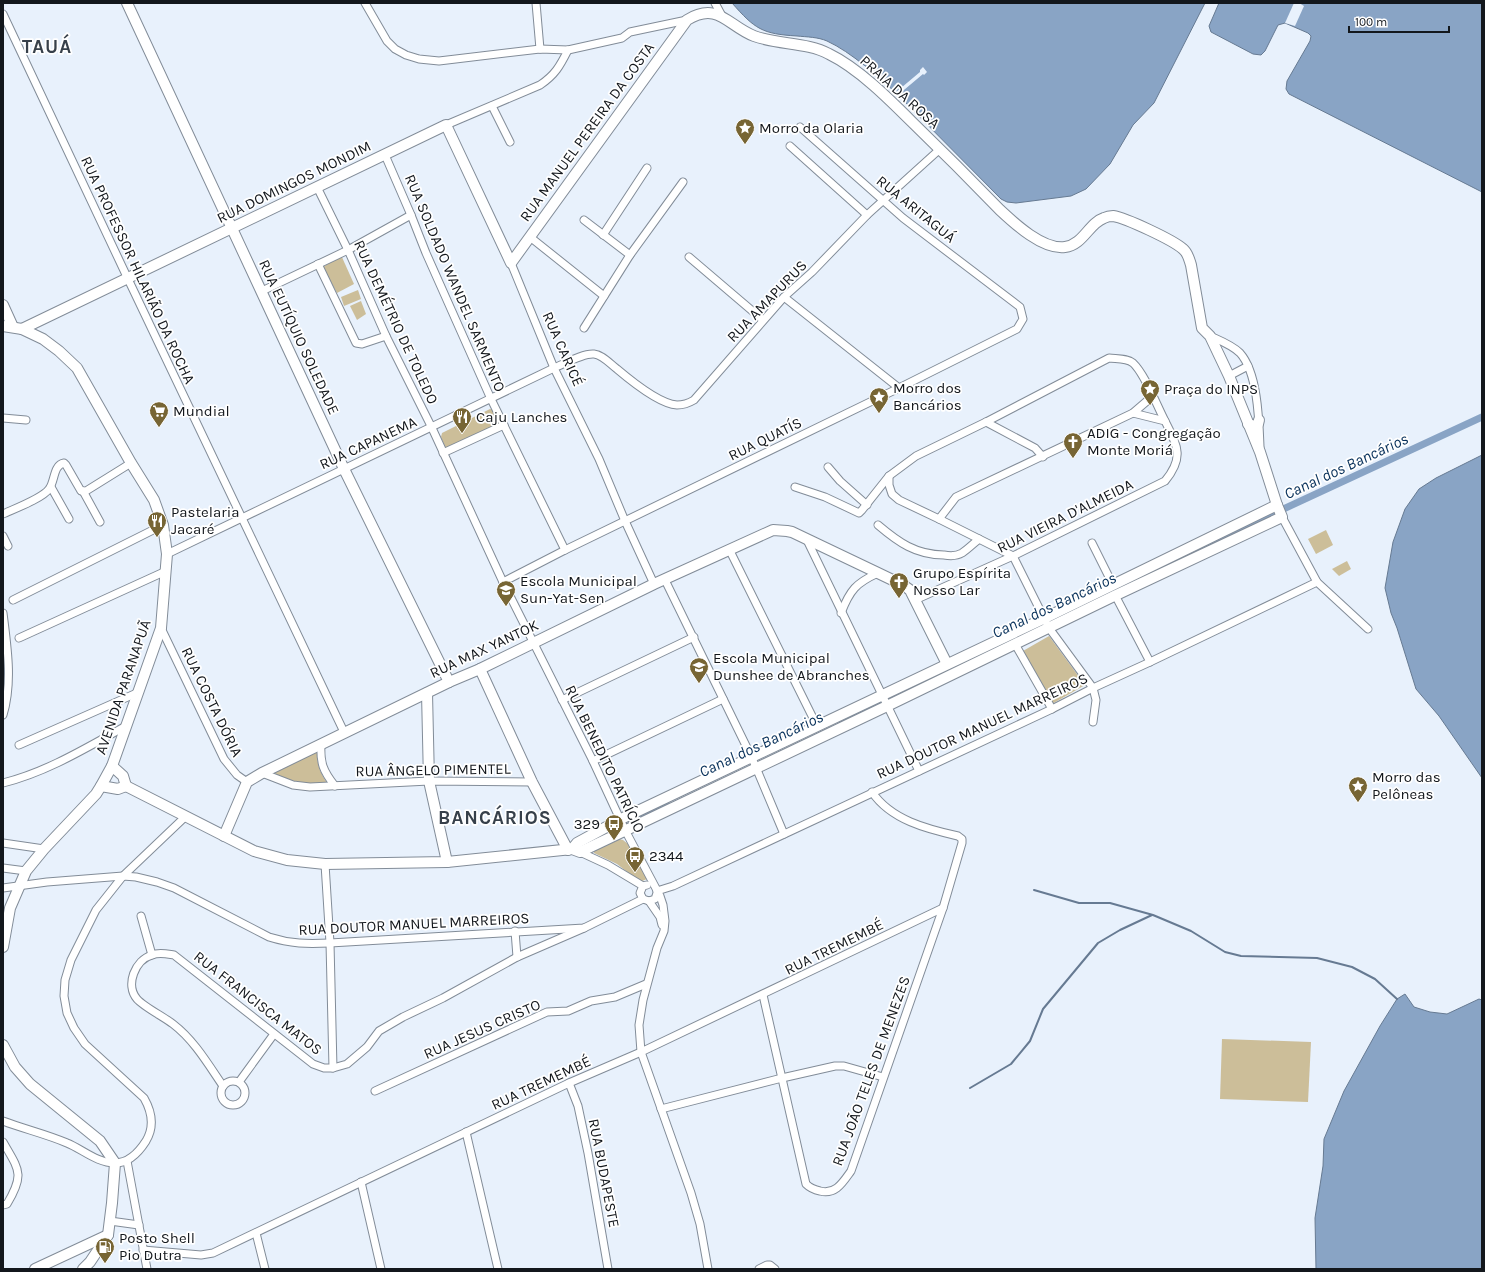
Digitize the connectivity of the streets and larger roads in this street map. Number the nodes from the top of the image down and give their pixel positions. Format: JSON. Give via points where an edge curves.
{"nodes":[{"id":1,"x":127,"y":3,"type":"edge"},
{"id":2,"x":365,"y":3,"type":"edge"},
{"id":3,"x":536,"y":3,"type":"edge"},
{"id":4,"x":716,"y":3,"type":"edge"},
{"id":5,"x":3,"y":14,"type":"edge"},
{"id":6,"x":722,"y":16,"type":"junction"},
{"id":7,"x":687,"y":20,"type":"junction"},
{"id":8,"x":540,"y":50,"type":"junction"},
{"id":9,"x":568,"y":50,"type":"junction"},
{"id":10,"x":492,"y":106,"type":"junction"},
{"id":11,"x":446,"y":125,"type":"junction"},
{"id":12,"x":800,"y":127,"type":"dead end"},
{"id":13,"x":510,"y":142,"type":"dead end"},
{"id":14,"x":790,"y":146,"type":"dead end"},
{"id":15,"x":940,"y":149,"type":"junction"},
{"id":16,"x":385,"y":155,"type":"junction"},
{"id":17,"x":647,"y":168,"type":"dead end"},
{"id":18,"x":683,"y":182,"type":"dead end"},
{"id":19,"x":317,"y":187,"type":"junction"},
{"id":20,"x":883,"y":200,"type":"junction"},
{"id":21,"x":412,"y":215,"type":"junction"},
{"id":22,"x":866,"y":215,"type":"junction"},
{"id":23,"x":584,"y":220,"type":"dead end"},
{"id":24,"x":233,"y":228,"type":"junction"},
{"id":25,"x":603,"y":235,"type":"junction"},
{"id":26,"x":530,"y":237,"type":"junction"},
{"id":27,"x":348,"y":250,"type":"junction"},
{"id":28,"x":630,"y":254,"type":"junction"},
{"id":29,"x":689,"y":257,"type":"dead end"},
{"id":30,"x":511,"y":263,"type":"junction"},
{"id":31,"x":318,"y":264,"type":"junction"},
{"id":32,"x":128,"y":279,"type":"junction"},
{"id":33,"x":262,"y":291,"type":"junction"},
{"id":34,"x":604,"y":296,"type":"junction"},
{"id":35,"x":784,"y":297,"type":"junction"},
{"id":36,"x":3,"y":305,"type":"edge"},
{"id":37,"x":1020,"y":307,"type":"joint"},
{"id":38,"x":763,"y":320,"type":"junction"},
{"id":39,"x":10,"y":325,"type":"edge"},
{"id":40,"x":584,"y":328,"type":"dead end"},
{"id":41,"x":386,"y":336,"type":"junction"},
{"id":42,"x":1210,"y":336,"type":"junction"},
{"id":43,"x":603,"y":358,"type":"joint"},
{"id":44,"x":1248,"y":366,"type":"junction"},
{"id":45,"x":554,"y":368,"type":"junction"},
{"id":46,"x":1229,"y":376,"type":"junction"},
{"id":47,"x":899,"y":388,"type":"junction"},
{"id":48,"x":1151,"y":394,"type":"junction"},
{"id":49,"x":491,"y":399,"type":"junction"},
{"id":50,"x":1132,"y":413,"type":"junction"},
{"id":51,"x":3,"y":418,"type":"edge"},
{"id":52,"x":26,"y":420,"type":"dead end"},
{"id":53,"x":1259,"y":420,"type":"junction"},
{"id":54,"x":1165,"y":421,"type":"junction"},
{"id":55,"x":986,"y":422,"type":"junction"},
{"id":56,"x":1248,"y":424,"type":"junction"},
{"id":57,"x":504,"y":425,"type":"junction"},
{"id":58,"x":432,"y":428,"type":"junction"},
{"id":59,"x":1260,"y":452,"type":"junction"},
{"id":60,"x":443,"y":453,"type":"junction"},
{"id":61,"x":1042,"y":457,"type":"junction"},
{"id":62,"x":131,"y":463,"type":"junction"},
{"id":63,"x":828,"y":467,"type":"dead end"},
{"id":64,"x":344,"y":468,"type":"junction"},
{"id":65,"x":890,"y":476,"type":"junction"},
{"id":66,"x":795,"y":486,"type":"dead end"},
{"id":67,"x":50,"y":487,"type":"junction"},
{"id":68,"x":83,"y":491,"type":"junction"},
{"id":69,"x":866,"y":505,"type":"junction"},
{"id":70,"x":1277,"y":505,"type":"junction"},
{"id":71,"x":3,"y":514,"type":"edge"},
{"id":72,"x":1282,"y":516,"type":"junction"},
{"id":73,"x":241,"y":518,"type":"junction"},
{"id":74,"x":69,"y":519,"type":"dead end"},
{"id":75,"x":939,"y":519,"type":"junction"},
{"id":76,"x":625,"y":521,"type":"junction"},
{"id":77,"x":100,"y":522,"type":"dead end"},
{"id":78,"x":163,"y":525,"type":"junction"},
{"id":79,"x":878,"y":525,"type":"dead end"},
{"id":80,"x":3,"y":536,"type":"edge"},
{"id":81,"x":979,"y":539,"type":"junction"},
{"id":82,"x":807,"y":540,"type":"junction"},
{"id":83,"x":1092,"y":543,"type":"dead end"},
{"id":84,"x":8,"y":546,"type":"dead end"},
{"id":85,"x":729,"y":549,"type":"junction"},
{"id":86,"x":565,"y":550,"type":"junction"},
{"id":87,"x":167,"y":554,"type":"junction"},
{"id":88,"x":1013,"y":556,"type":"junction"},
{"id":89,"x":166,"y":571,"type":"junction"},
{"id":90,"x":878,"y":573,"type":"junction"},
{"id":91,"x":666,"y":580,"type":"junction"},
{"id":92,"x":503,"y":582,"type":"junction"},
{"id":93,"x":1317,"y":582,"type":"junction"},
{"id":94,"x":654,"y":584,"type":"junction"},
{"id":95,"x":1114,"y":590,"type":"junction"},
{"id":96,"x":13,"y":600,"type":"dead end"},
{"id":97,"x":916,"y":600,"type":"junction"},
{"id":98,"x":841,"y":613,"type":"junction"},
{"id":99,"x":3,"y":618,"type":"edge"},
{"id":100,"x":1046,"y":623,"type":"junction"},
{"id":101,"x":161,"y":628,"type":"junction"},
{"id":102,"x":1368,"y":629,"type":"dead end"},
{"id":103,"x":694,"y":637,"type":"junction"},
{"id":104,"x":19,"y":638,"type":"dead end"},
{"id":105,"x":533,"y":642,"type":"junction"},
{"id":106,"x":1015,"y":644,"type":"junction"},
{"id":107,"x":1150,"y":662,"type":"junction"},
{"id":108,"x":947,"y":664,"type":"junction"},
{"id":109,"x":480,"y":669,"type":"junction"},
{"id":110,"x":449,"y":682,"type":"junction"},
{"id":111,"x":1093,"y":688,"type":"junction"},
{"id":112,"x":139,"y":692,"type":"junction"},
{"id":113,"x":427,"y":693,"type":"junction"},
{"id":114,"x":723,"y":699,"type":"junction"},
{"id":115,"x":562,"y":700,"type":"junction"},
{"id":116,"x":884,"y":701,"type":"junction"},
{"id":117,"x":1052,"y":709,"type":"junction"},
{"id":118,"x":3,"y":715,"type":"edge"},
{"id":119,"x":1093,"y":722,"type":"dead end"},
{"id":120,"x":126,"y":726,"type":"junction"},
{"id":121,"x":817,"y":726,"type":"junction"},
{"id":122,"x":344,"y":732,"type":"junction"},
{"id":123,"x":321,"y":744,"type":"junction"},
{"id":124,"x":19,"y":745,"type":"dead end"},
{"id":125,"x":752,"y":758,"type":"junction"},
{"id":126,"x":593,"y":761,"type":"junction"},
{"id":127,"x":112,"y":766,"type":"junction"},
{"id":128,"x":756,"y":768,"type":"junction"},
{"id":129,"x":919,"y":771,"type":"junction"},
{"id":130,"x":262,"y":773,"type":"junction"},
{"id":131,"x":429,"y":781,"type":"junction"},
{"id":132,"x":247,"y":782,"type":"junction"},
{"id":133,"x":532,"y":782,"type":"junction"},
{"id":134,"x":3,"y":783,"type":"edge"},
{"id":135,"x":102,"y":786,"type":"junction"},
{"id":136,"x":126,"y":786,"type":"junction"},
{"id":137,"x":334,"y":786,"type":"junction"},
{"id":138,"x":872,"y":792,"type":"junction"},
{"id":139,"x":186,"y":816,"type":"junction"},
{"id":140,"x":621,"y":819,"type":"junction"},
{"id":141,"x":625,"y":830,"type":"junction"},
{"id":142,"x":784,"y":834,"type":"junction"},
{"id":143,"x":224,"y":836,"type":"junction"},
{"id":144,"x":3,"y":843,"type":"edge"},
{"id":145,"x":574,"y":848,"type":"junction"},
{"id":146,"x":44,"y":849,"type":"junction"},
{"id":147,"x":447,"y":862,"type":"junction"},
{"id":148,"x":325,"y":864,"type":"junction"},
{"id":149,"x":3,"y":868,"type":"edge"},
{"id":150,"x":26,"y":871,"type":"junction"},
{"id":151,"x":123,"y":876,"type":"junction"},
{"id":152,"x":19,"y":885,"type":"junction"},
{"id":153,"x":643,"y":886,"type":"junction"},
{"id":154,"x":3,"y":888,"type":"edge"},
{"id":155,"x":656,"y":890,"type":"junction"},
{"id":156,"x":646,"y":900,"type":"junction"},
{"id":157,"x":943,"y":908,"type":"junction"},
{"id":158,"x":141,"y":916,"type":"dead end"},
{"id":159,"x":584,"y":928,"type":"junction"},
{"id":160,"x":515,"y":931,"type":"junction"},
{"id":161,"x":662,"y":937,"type":"junction"},
{"id":162,"x":330,"y":943,"type":"junction"},
{"id":163,"x":3,"y":947,"type":"edge"},
{"id":164,"x":152,"y":955,"type":"junction"},
{"id":165,"x":517,"y":957,"type":"junction"},
{"id":166,"x":646,"y":984,"type":"junction"},
{"id":167,"x":763,"y":995,"type":"junction"},
{"id":168,"x":274,"y":1034,"type":"junction"},
{"id":169,"x":3,"y":1045,"type":"edge"},
{"id":170,"x":641,"y":1052,"type":"junction"},
{"id":171,"x":333,"y":1068,"type":"junction"},
{"id":172,"x":883,"y":1077,"type":"junction"},
{"id":173,"x":782,"y":1078,"type":"junction"},
{"id":174,"x":239,"y":1082,"type":"junction"},
{"id":175,"x":569,"y":1084,"type":"junction"},
{"id":176,"x":223,"y":1086,"type":"junction"},
{"id":177,"x":375,"y":1091,"type":"dead end"},
{"id":178,"x":661,"y":1109,"type":"junction"},
{"id":179,"x":3,"y":1121,"type":"edge"},
{"id":180,"x":466,"y":1132,"type":"junction"},
{"id":181,"x":3,"y":1142,"type":"edge"},
{"id":182,"x":127,"y":1161,"type":"junction"},
{"id":183,"x":115,"y":1163,"type":"junction"},
{"id":184,"x":361,"y":1182,"type":"junction"},
{"id":185,"x":4,"y":1206,"type":"edge"},
{"id":186,"x":110,"y":1222,"type":"junction"},
{"id":187,"x":139,"y":1225,"type":"junction"},
{"id":188,"x":256,"y":1233,"type":"junction"},
{"id":189,"x":108,"y":1234,"type":"junction"},
{"id":190,"x":143,"y":1250,"type":"junction"},
{"id":191,"x":35,"y":1269,"type":"edge"},
{"id":192,"x":83,"y":1269,"type":"edge"},
{"id":193,"x":147,"y":1269,"type":"edge"},
{"id":194,"x":265,"y":1269,"type":"edge"},
{"id":195,"x":381,"y":1269,"type":"edge"},
{"id":196,"x":498,"y":1269,"type":"edge"},
{"id":197,"x":608,"y":1269,"type":"edge"},
{"id":198,"x":708,"y":1269,"type":"edge"},
{"id":199,"x":759,"y":1269,"type":"edge"},
{"id":200,"x":775,"y":1269,"type":"edge"}],
"edges":[{"from":1,"to":24,"type":"street","name":"RUA EUTÍQUIO SOLEDADE"},
{"from":2,"to":8,"type":"street","via":[[387,41],[395,49],[420,59],[439,61]]},
{"from":3,"to":8,"type":"street"},
{"from":4,"to":6,"type":"street"},
{"from":5,"to":32,"type":"street","name":"RUA PROFESSOR HILARIÃO DA ROCHA"},
{"from":6,"to":7,"type":"street","name":"PRAIA DA ROSA","via":[[702,13]]},
{"from":6,"to":15,"type":"street","name":"PRAIA DA ROSA","via":[[753,36],[808,47],[828,53],[844,62],[888,98]]},
{"from":7,"to":9,"type":"street","via":[[630,32],[622,38]]},
{"from":7,"to":26,"type":"street","name":"RUA MANUEL PEREIRA DA COSTA"},
{"from":8,"to":9,"type":"street"},
{"from":9,"to":10,"type":"street","name":"RUA DOMINGOS MONDIM","via":[[551,78],[540,86]]},
{"from":10,"to":11,"type":"street","name":"RUA DOMINGOS MONDIM"},
{"from":10,"to":13,"type":"street"},
{"from":11,"to":16,"type":"street","name":"RUA DOMINGOS MONDIM"},
{"from":11,"to":30,"type":"street","name":"RUA CARICÉ"},
{"from":12,"to":20,"type":"street","name":"RUA ARITAGUÁ"},
{"from":14,"to":22,"type":"street"},
{"from":15,"to":20,"type":"street","name":"RUA AMAPURUS"},
{"from":15,"to":42,"type":"street","name":"PRAIA DA ROSA","via":[[1007,216],[1044,243],[1065,247],[1072,245],[1098,221],[1113,216],[1172,240],[1189,257],[1202,328]]},
{"from":16,"to":19,"type":"street","name":"RUA DOMINGOS MONDIM"},
{"from":16,"to":21,"type":"street","name":"RUA SOLDADO WANDEL SARMENTO"},
{"from":17,"to":25,"type":"street"},
{"from":18,"to":28,"type":"street"},
{"from":19,"to":24,"type":"street","name":"RUA DOMINGOS MONDIM"},
{"from":19,"to":27,"type":"street","name":"RUA DEMÉTRIO DE TOLEDO"},
{"from":20,"to":22,"type":"street","name":"RUA AMAPURUS"},
{"from":20,"to":37,"type":"street","name":"RUA ARITAGUÁ"},
{"from":21,"to":27,"type":"street"},
{"from":21,"to":49,"type":"street","name":"RUA SOLDADO WANDEL SARMENTO","via":[[426,253]]},
{"from":22,"to":35,"type":"street","name":"RUA AMAPURUS","via":[[812,272]]},
{"from":23,"to":25,"type":"street"},
{"from":24,"to":32,"type":"street","name":"RUA DOMINGOS MONDIM"},
{"from":24,"to":33,"type":"street","name":"RUA EUTÍQUIO SOLEDADE"},
{"from":25,"to":28,"type":"street"},
{"from":26,"to":30,"type":"street","name":"RUA MANUEL PEREIRA DA COSTA"},
{"from":26,"to":34,"type":"street"},
{"from":27,"to":31,"type":"street"},
{"from":27,"to":41,"type":"street","name":"RUA DEMÉTRIO DE TOLEDO"},
{"from":28,"to":34,"type":"street"},
{"from":29,"to":38,"type":"street"},
{"from":30,"to":45,"type":"street","name":"RUA CARICÉ"},
{"from":31,"to":33,"type":"street"},
{"from":31,"to":41,"type":"street","via":[[356,343],[362,344]]},
{"from":32,"to":39,"type":"street","name":"RUA DOMINGOS MONDIM"},
{"from":32,"to":73,"type":"street","name":"RUA PROFESSOR HILARIÃO DA ROCHA"},
{"from":33,"to":64,"type":"street","name":"RUA EUTÍQUIO SOLEDADE"},
{"from":34,"to":40,"type":"street"},
{"from":35,"to":38,"type":"street","name":"RUA AMAPURUS"},
{"from":35,"to":47,"type":"street"},
{"from":36,"to":39,"type":"street"},
{"from":37,"to":47,"type":"street","name":"RUA QUATÍS","via":[[1023,319],[1017,329]]},
{"from":38,"to":43,"type":"street","name":"RUA AMAPURUS","via":[[694,400],[686,404],[665,402],[630,380]]},
{"from":39,"to":62,"type":"street","name":"AVENIDA PARANAPUÃ","via":[[43,339],[76,368]]},
{"from":41,"to":58,"type":"street","name":"RUA DEMÉTRIO DE TOLEDO"},
{"from":42,"to":44,"type":"street","via":[[1232,347]]},
{"from":42,"to":46,"type":"street"},
{"from":43,"to":45,"type":"street","name":"RUA CAPANEMA","via":[[588,354]]},
{"from":44,"to":46,"type":"street"},
{"from":44,"to":53,"type":"street"},
{"from":45,"to":49,"type":"street","name":"RUA CAPANEMA"},
{"from":45,"to":76,"type":"street","name":"RUA CARICÉ","via":[[599,459]]},
{"from":46,"to":56,"type":"street"},
{"from":47,"to":76,"type":"street","name":"RUA QUATÍS"},
{"from":48,"to":50,"type":"street","via":[[1147,401]]},
{"from":48,"to":54,"type":"street","name":"RUA VIEIRA D'ALMEIDA"},
{"from":48,"to":55,"type":"street","name":"RUA VIEIRA D'ALMEIDA","via":[[1133,363],[1124,359],[1109,358]]},
{"from":49,"to":57,"type":"street","name":"RUA SOLDADO WANDEL SARMENTO"},
{"from":49,"to":58,"type":"street","name":"RUA CAPANEMA"},
{"from":50,"to":54,"type":"street"},
{"from":50,"to":61,"type":"street"},
{"from":51,"to":52,"type":"street"},
{"from":53,"to":56,"type":"street","via":[[1255,426]]},
{"from":53,"to":59,"type":"street"},
{"from":54,"to":88,"type":"street","name":"RUA VIEIRA D'ALMEIDA","via":[[1176,445],[1177,459],[1173,471],[1165,481]]},
{"from":55,"to":61,"type":"street","via":[[1035,448]]},
{"from":55,"to":65,"type":"street","name":"RUA VIEIRA D'ALMEIDA","via":[[916,456]]},
{"from":56,"to":59,"type":"street"},
{"from":57,"to":60,"type":"street"},
{"from":57,"to":86,"type":"street","name":"RUA SOLDADO WANDEL SARMENTO"},
{"from":58,"to":60,"type":"street","name":"RUA DEMÉTRIO DE TOLEDO"},
{"from":58,"to":64,"type":"street","name":"RUA CAPANEMA"},
{"from":59,"to":70,"type":"street"},
{"from":60,"to":92,"type":"street","name":"RUA DEMÉTRIO DE TOLEDO"},
{"from":61,"to":75,"type":"street","via":[[956,497]]},
{"from":62,"to":68,"type":"street"},
{"from":62,"to":78,"type":"street","name":"AVENIDA PARANAPUÃ","via":[[154,500]]},
{"from":63,"to":69,"type":"street"},
{"from":64,"to":73,"type":"street","name":"RUA CAPANEMA"},
{"from":64,"to":110,"type":"street","name":"RUA EUTÍQUIO SOLEDADE"},
{"from":65,"to":69,"type":"street","name":"RUA VIEIRA D'ALMEIDA"},
{"from":65,"to":75,"type":"street","via":[[892,494],[899,500]]},
{"from":66,"to":69,"type":"street","name":"RUA VIEIRA D'ALMEIDA","via":[[859,513]]},
{"from":67,"to":68,"type":"street","via":[[57,468],[64,463]]},
{"from":67,"to":71,"type":"street","via":[[42,495]]},
{"from":67,"to":74,"type":"street"},
{"from":68,"to":77,"type":"street"},
{"from":70,"to":72,"type":"street"},
{"from":70,"to":95,"type":"street"},
{"from":72,"to":93,"type":"street"},
{"from":72,"to":95,"type":"street"},
{"from":73,"to":87,"type":"street","name":"RUA CAPANEMA"},
{"from":73,"to":122,"type":"street","name":"RUA PROFESSOR HILARIÃO DA ROCHA"},
{"from":75,"to":81,"type":"street"},
{"from":76,"to":86,"type":"street","name":"RUA QUATÍS"},
{"from":76,"to":94,"type":"street","name":"RUA CARICÉ"},
{"from":78,"to":87,"type":"street","name":"AVENIDA PARANAPUÃ"},
{"from":78,"to":96,"type":"street"},
{"from":79,"to":81,"type":"street","via":[[898,542],[916,551],[936,555],[962,554]]},
{"from":80,"to":84,"type":"street"},
{"from":81,"to":88,"type":"street"},
{"from":82,"to":85,"type":"street","name":"RUA MAX YANTOK","via":[[787,531],[773,530]]},
{"from":82,"to":90,"type":"street","name":"RUA MAX YANTOK"},
{"from":82,"to":98,"type":"street"},
{"from":83,"to":95,"type":"street"},
{"from":85,"to":91,"type":"street","name":"RUA MAX YANTOK"},
{"from":85,"to":121,"type":"street"},
{"from":86,"to":92,"type":"street","name":"RUA QUATÍS"},
{"from":87,"to":89,"type":"street","name":"AVENIDA PARANAPUÃ"},
{"from":88,"to":97,"type":"street","name":"RUA VIEIRA D'ALMEIDA"},
{"from":88,"to":100,"type":"street"},
{"from":89,"to":101,"type":"street","name":"AVENIDA PARANAPUÃ"},
{"from":89,"to":104,"type":"street"},
{"from":90,"to":97,"type":"street","name":"RUA MAX YANTOK","via":[[903,585],[910,590]]},
{"from":90,"to":98,"type":"street","via":[[854,587]]},
{"from":91,"to":94,"type":"street","name":"RUA MAX YANTOK"},
{"from":91,"to":103,"type":"street"},
{"from":92,"to":105,"type":"street","name":"RUA DEMÉTRIO DE TOLEDO"},
{"from":93,"to":102,"type":"street"},
{"from":93,"to":107,"type":"street","name":"RUA DOUTOR MANUEL MARREIROS"},
{"from":94,"to":105,"type":"street","name":"RUA MAX YANTOK"},
{"from":95,"to":100,"type":"street"},
{"from":95,"to":107,"type":"street"},
{"from":97,"to":108,"type":"street","name":"RUA MAX YANTOK"},
{"from":98,"to":116,"type":"street"},
{"from":99,"to":118,"type":"street","via":[[9,669],[7,702]]},
{"from":100,"to":106,"type":"street"},
{"from":100,"to":108,"type":"street"},
{"from":100,"to":111,"type":"street"},
{"from":101,"to":112,"type":"street","name":"AVENIDA PARANAPUÃ"},
{"from":101,"to":132,"type":"street","name":"RUA COSTA DÓRIA","via":[[224,759],[237,775]]},
{"from":103,"to":114,"type":"street"},
{"from":103,"to":115,"type":"street"},
{"from":105,"to":109,"type":"street","name":"RUA MAX YANTOK"},
{"from":105,"to":115,"type":"street","name":"RUA BENEDITO PATRÍCIO"},
{"from":106,"to":116,"type":"street"},
{"from":106,"to":117,"type":"street"},
{"from":107,"to":111,"type":"street","name":"RUA DOUTOR MANUEL MARREIROS"},
{"from":108,"to":116,"type":"street"},
{"from":109,"to":110,"type":"street","name":"RUA MAX YANTOK"},
{"from":109,"to":133,"type":"street"},
{"from":110,"to":113,"type":"street","name":"RUA MAX YANTOK"},
{"from":111,"to":117,"type":"street","name":"RUA DOUTOR MANUEL MARREIROS"},
{"from":111,"to":119,"type":"street","via":[[1096,700]]},
{"from":112,"to":120,"type":"street","name":"AVENIDA PARANAPUÃ"},
{"from":112,"to":124,"type":"street"},
{"from":113,"to":122,"type":"street","name":"RUA MAX YANTOK"},
{"from":113,"to":131,"type":"street"},
{"from":114,"to":125,"type":"street"},
{"from":114,"to":126,"type":"street"},
{"from":115,"to":126,"type":"street","name":"RUA BENEDITO PATRÍCIO"},
{"from":116,"to":121,"type":"street"},
{"from":116,"to":128,"type":"street"},
{"from":116,"to":129,"type":"street"},
{"from":117,"to":129,"type":"street","name":"RUA DOUTOR MANUEL MARREIROS"},
{"from":120,"to":127,"type":"street","name":"AVENIDA PARANAPUÃ"},
{"from":120,"to":134,"type":"street","via":[[30,775]]},
{"from":121,"to":125,"type":"street"},
{"from":122,"to":123,"type":"street","name":"RUA MAX YANTOK"},
{"from":123,"to":130,"type":"street","name":"RUA MAX YANTOK"},
{"from":123,"to":137,"type":"street","name":"RUA ÂNGELO PIMENTEL","via":[[322,766]]},
{"from":125,"to":128,"type":"street"},
{"from":125,"to":140,"type":"street"},
{"from":126,"to":140,"type":"street","name":"RUA BENEDITO PATRÍCIO"},
{"from":127,"to":135,"type":"street","name":"AVENIDA PARANAPUÃ"},
{"from":127,"to":136,"type":"street","via":[[123,776]]},
{"from":128,"to":141,"type":"street"},
{"from":128,"to":142,"type":"street"},
{"from":129,"to":138,"type":"street","name":"RUA DOUTOR MANUEL MARREIROS"},
{"from":130,"to":132,"type":"street","name":"RUA MAX YANTOK"},
{"from":130,"to":137,"type":"street","name":"RUA ÂNGELO PIMENTEL","via":[[293,785]]},
{"from":131,"to":133,"type":"street","name":"RUA ÂNGELO PIMENTEL"},
{"from":131,"to":137,"type":"street","name":"RUA ÂNGELO PIMENTEL"},
{"from":131,"to":147,"type":"street"},
{"from":132,"to":143,"type":"street"},
{"from":133,"to":145,"type":"street"},
{"from":135,"to":136,"type":"street","via":[[118,789]]},
{"from":135,"to":146,"type":"street","name":"AVENIDA PARANAPUÃ"},
{"from":136,"to":139,"type":"street"},
{"from":138,"to":142,"type":"street","name":"RUA DOUTOR MANUEL MARREIROS"},
{"from":138,"to":157,"type":"street","name":"RUA JOÃO TELES DE MENEZES","via":[[878,801],[905,819],[930,830],[962,839]]},
{"from":139,"to":143,"type":"street"},
{"from":139,"to":151,"type":"street"},
{"from":140,"to":141,"type":"street","name":"RUA BENEDITO PATRÍCIO"},
{"from":140,"to":145,"type":"street"},
{"from":141,"to":145,"type":"street"},
{"from":141,"to":155,"type":"street","name":"RUA BENEDITO PATRÍCIO"},
{"from":142,"to":155,"type":"street","name":"RUA DOUTOR MANUEL MARREIROS","via":[[673,886]]},
{"from":143,"to":148,"type":"street","via":[[260,853],[287,860]]},
{"from":144,"to":146,"type":"street"},
{"from":145,"to":147,"type":"street"},
{"from":145,"to":153,"type":"street"},
{"from":146,"to":150,"type":"street","name":"AVENIDA PARANAPUÃ"},
{"from":147,"to":148,"type":"street"},
{"from":148,"to":162,"type":"street"},
{"from":149,"to":150,"type":"street"},
{"from":150,"to":152,"type":"street","name":"AVENIDA PARANAPUÃ"},
{"from":151,"to":152,"type":"street","name":"RUA DOUTOR MANUEL MARREIROS"},
{"from":151,"to":162,"type":"street","name":"RUA DOUTOR MANUEL MARREIROS","via":[[158,882],[174,888],[269,937],[299,944]]},
{"from":151,"to":182,"type":"street","via":[[96,910],[71,960],[65,980],[64,996],[67,1014],[85,1044],[144,1098],[149,1107],[153,1120],[150,1135],[141,1149]]},
{"from":152,"to":154,"type":"street","name":"RUA DOUTOR MANUEL MARREIROS"},
{"from":152,"to":163,"type":"street","name":"AVENIDA PARANAPUÃ","via":[[10,908]]},
{"from":153,"to":155,"type":"street","via":[[649,884]]},
{"from":153,"to":156,"type":"street","via":[[640,892]]},
{"from":155,"to":156,"type":"street","via":[[655,899]]},
{"from":155,"to":161,"type":"street","name":"RUA BENEDITO PATRÍCIO","via":[[665,915]]},
{"from":156,"to":159,"type":"street","name":"RUA DOUTOR MANUEL MARREIROS"},
{"from":156,"to":161,"type":"street","via":[[660,917]]},
{"from":157,"to":167,"type":"street","name":"RUA TREMEMBÉ"},
{"from":157,"to":172,"type":"street","name":"RUA JOÃO TELES DE MENEZES"},
{"from":158,"to":164,"type":"street"},
{"from":159,"to":160,"type":"street","name":"RUA DOUTOR MANUEL MARREIROS"},
{"from":159,"to":165,"type":"street","name":"RUA FRANCISCA MATOS"},
{"from":160,"to":162,"type":"street","name":"RUA DOUTOR MANUEL MARREIROS"},
{"from":160,"to":165,"type":"street"},
{"from":161,"to":166,"type":"street"},
{"from":162,"to":171,"type":"street"},
{"from":164,"to":168,"type":"street","name":"RUA FRANCISCA MATOS","via":[[164,953],[174,956]]},
{"from":164,"to":176,"type":"street","via":[[139,963],[132,977],[132,987],[137,999],[190,1039]]},
{"from":165,"to":171,"type":"street","name":"RUA FRANCISCA MATOS","via":[[379,1031],[367,1047],[348,1064]]},
{"from":166,"to":170,"type":"street","via":[[640,1025]]},
{"from":166,"to":177,"type":"street","name":"RUA JESUS CRISTO","via":[[615,997],[591,1001],[568,1011],[548,1012]]},
{"from":167,"to":170,"type":"street","name":"RUA TREMEMBÉ"},
{"from":167,"to":173,"type":"street","name":"RUA JOÃO TELES DE MENEZES"},
{"from":168,"to":171,"type":"street","name":"RUA FRANCISCA MATOS","via":[[313,1064]]},
{"from":168,"to":174,"type":"street"},
{"from":169,"to":183,"type":"street","via":[[15,1067],[30,1084],[100,1141]]},
{"from":170,"to":175,"type":"street","name":"RUA TREMEMBÉ"},
{"from":170,"to":178,"type":"street"},
{"from":172,"to":173,"type":"street","via":[[840,1065]]},
{"from":172,"to":173,"type":"street","name":"RUA JOÃO TELES DE MENEZES","via":[[851,1171],[842,1184],[827,1193],[806,1184]]},
{"from":173,"to":178,"type":"street"},
{"from":174,"to":176,"type":"street","via":[[232,1081]]},
{"from":174,"to":176,"type":"street","via":[[244,1087],[245,1094],[243,1101],[234,1106],[222,1099]]},
{"from":175,"to":180,"type":"street","name":"RUA TREMEMBÉ"},
{"from":175,"to":197,"type":"street","name":"RUA BUDAPESTE","via":[[578,1106]]},
{"from":178,"to":198,"type":"street","via":[[698,1216]]},
{"from":179,"to":183,"type":"street","via":[[67,1143],[96,1159]]},
{"from":180,"to":184,"type":"street","name":"RUA TREMEMBÉ"},
{"from":180,"to":196,"type":"street"},
{"from":181,"to":185,"type":"street","via":[[16,1164],[18,1176],[16,1188]]},
{"from":182,"to":183,"type":"street"},
{"from":182,"to":187,"type":"street"},
{"from":183,"to":186,"type":"street"},
{"from":184,"to":188,"type":"street","name":"RUA TREMEMBÉ"},
{"from":184,"to":195,"type":"street"},
{"from":186,"to":187,"type":"street"},
{"from":186,"to":189,"type":"street"},
{"from":187,"to":190,"type":"street"},
{"from":188,"to":190,"type":"street","name":"RUA TREMEMBÉ","via":[[213,1253],[201,1255]]},
{"from":188,"to":194,"type":"street"},
{"from":189,"to":191,"type":"street"},
{"from":189,"to":192,"type":"street"},
{"from":190,"to":193,"type":"street"},
{"from":199,"to":200,"type":"street","via":[[766,1265]]}]}
